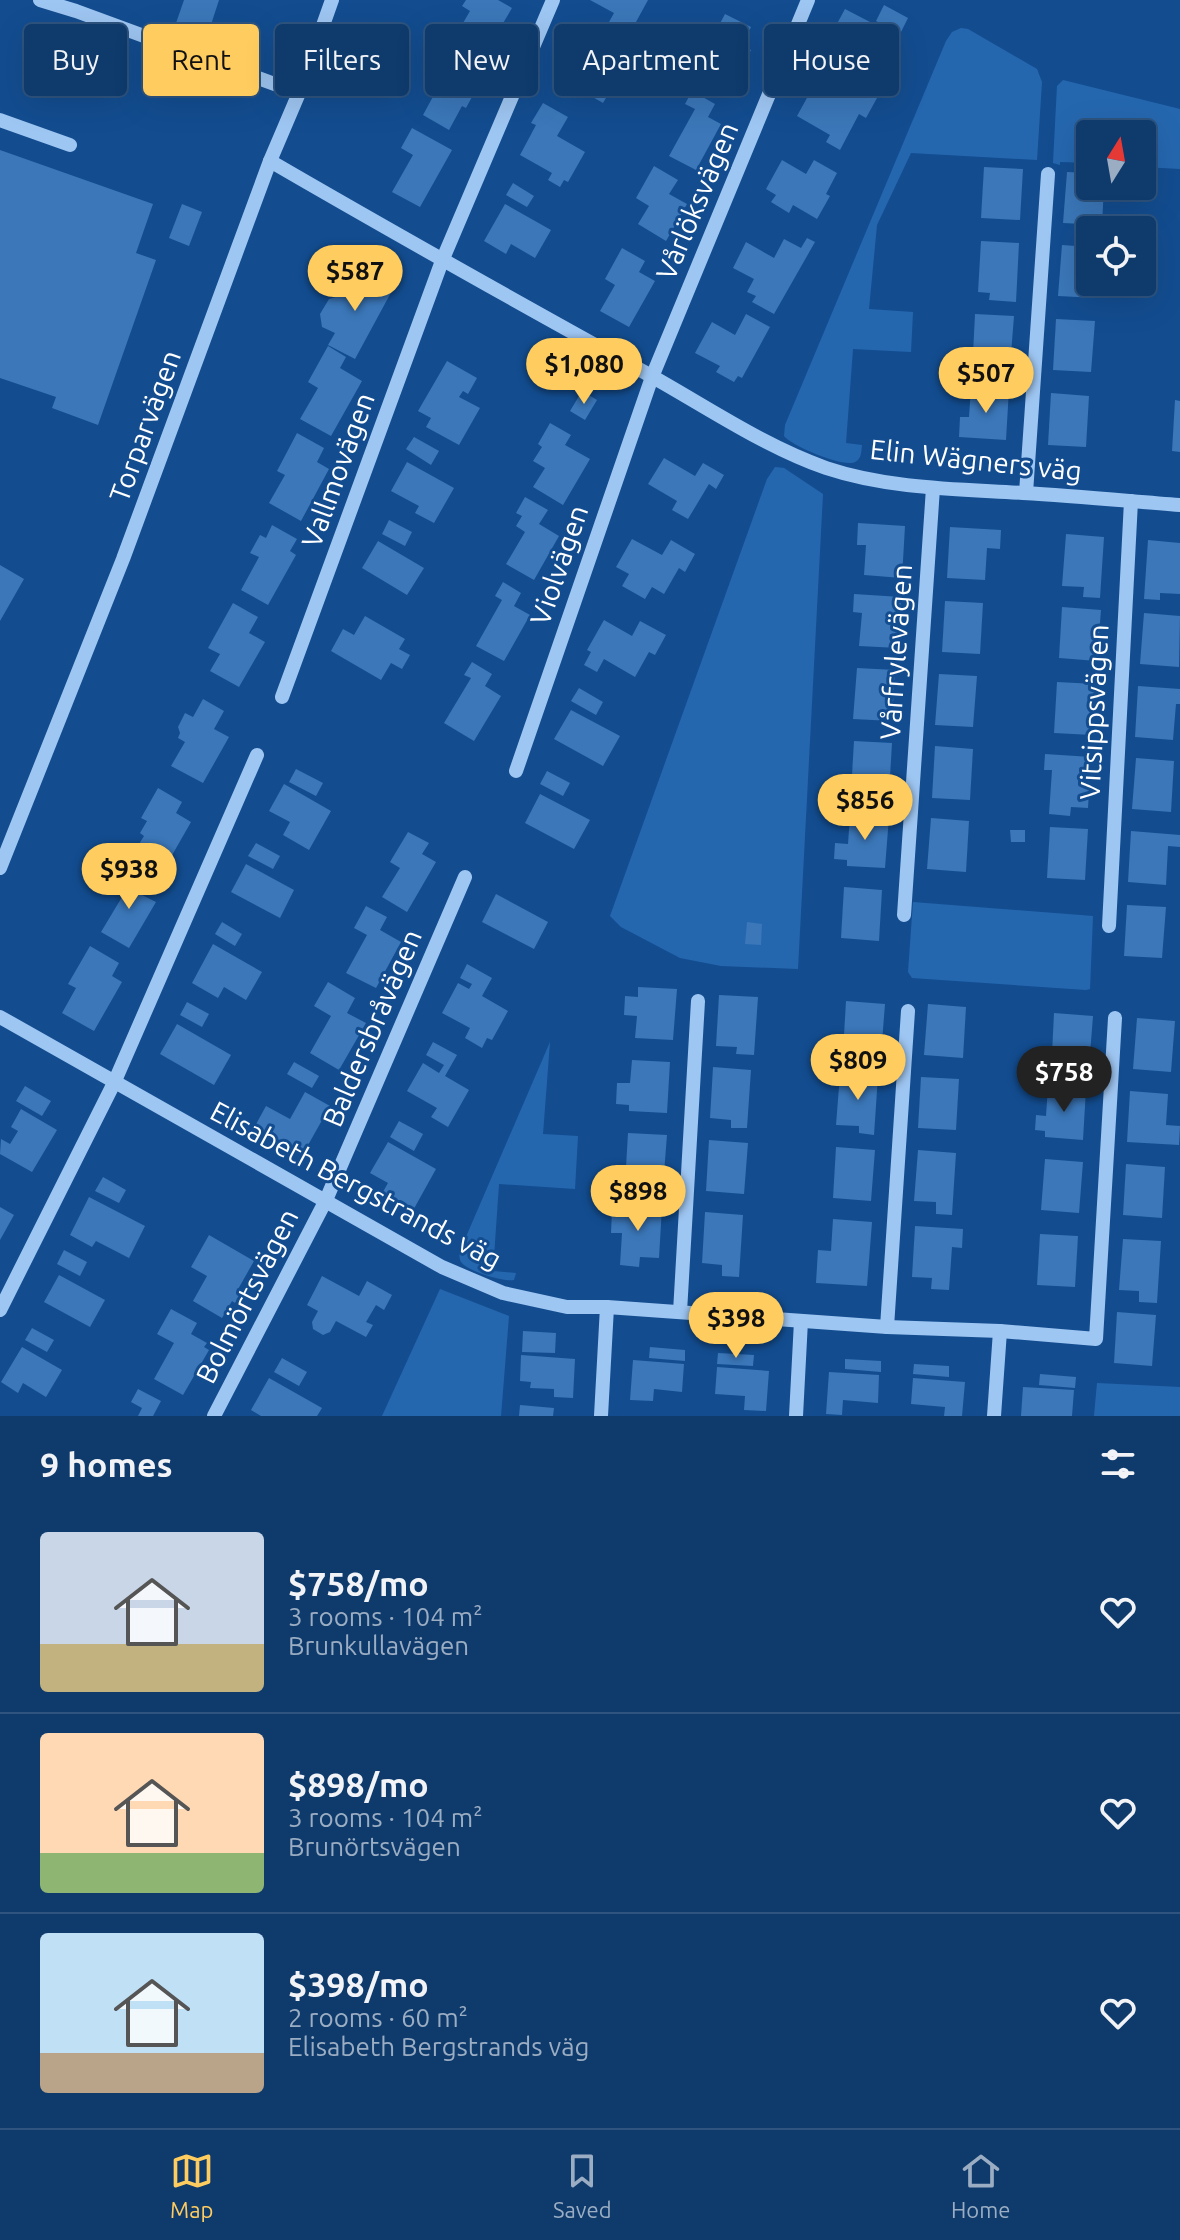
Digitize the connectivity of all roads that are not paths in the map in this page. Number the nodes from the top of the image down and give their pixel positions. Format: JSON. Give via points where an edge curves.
{"nodes":[{"id":1,"x":40,"y":0,"type":"edge"},
{"id":2,"x":332,"y":0,"type":"edge"},
{"id":3,"x":553,"y":0,"type":"edge"},
{"id":4,"x":808,"y":0,"type":"edge"},
{"id":5,"x":79,"y":5,"type":"edge"},
{"id":6,"x":323,"y":24,"type":"edge"},
{"id":7,"x":275,"y":83,"type":"edge"},
{"id":8,"x":298,"y":96,"type":"edge"},
{"id":9,"x":0,"y":120,"type":"edge"},
{"id":10,"x":70,"y":145,"type":"dead end"},
{"id":11,"x":270,"y":161,"type":"junction"},
{"id":12,"x":1048,"y":174,"type":"dead end"},
{"id":13,"x":442,"y":261,"type":"junction"},
{"id":14,"x":652,"y":377,"type":"junction"},
{"id":15,"x":933,"y":488,"type":"junction"},
{"id":16,"x":1026,"y":493,"type":"junction"},
{"id":17,"x":1131,"y":501,"type":"junction"},
{"id":18,"x":1180,"y":505,"type":"edge"},
{"id":19,"x":282,"y":697,"type":"dead end"},
{"id":20,"x":257,"y":755,"type":"dead end"},
{"id":21,"x":516,"y":771,"type":"dead end"},
{"id":22,"x":0,"y":868,"type":"edge"},
{"id":23,"x":465,"y":877,"type":"dead end"},
{"id":24,"x":904,"y":915,"type":"dead end"},
{"id":25,"x":1109,"y":926,"type":"dead end"},
{"id":26,"x":698,"y":1001,"type":"dead end"},
{"id":27,"x":908,"y":1011,"type":"dead end"},
{"id":28,"x":0,"y":1017,"type":"edge"},
{"id":29,"x":1115,"y":1018,"type":"dead end"},
{"id":30,"x":114,"y":1083,"type":"junction"},
{"id":31,"x":326,"y":1200,"type":"junction"},
{"id":32,"x":607,"y":1307,"type":"junction"},
{"id":33,"x":0,"y":1310,"type":"edge"},
{"id":34,"x":680,"y":1312,"type":"junction"},
{"id":35,"x":801,"y":1321,"type":"junction"},
{"id":36,"x":887,"y":1327,"type":"junction"},
{"id":37,"x":1000,"y":1331,"type":"junction"},
{"id":38,"x":214,"y":1416,"type":"edge"},
{"id":39,"x":601,"y":1416,"type":"edge"},
{"id":40,"x":796,"y":1416,"type":"edge"},
{"id":41,"x":994,"y":1416,"type":"edge"}],
"edges":[{"from":1,"to":5,"type":"street"},
{"from":2,"to":6,"type":"street","name":"Torparvägen"},
{"from":3,"to":13,"type":"street","name":"Vallmovägen"},
{"from":4,"to":14,"type":"street","name":"Vårlöksvägen"},
{"from":5,"to":7,"type":"street"},
{"from":8,"to":11,"type":"street","name":"Torparvägen"},
{"from":9,"to":10,"type":"street"},
{"from":11,"to":13,"type":"street","name":"Elin Wägners väg"},
{"from":11,"to":22,"type":"street","name":"Torparvägen","via":[[128,545]]},
{"from":12,"to":16,"type":"street"},
{"from":13,"to":14,"type":"street","name":"Elin Wägners väg"},
{"from":13,"to":19,"type":"street","name":"Vallmovägen"},
{"from":14,"to":15,"type":"street","name":"Elin Wägners väg","via":[[768,444],[828,468]]},
{"from":14,"to":21,"type":"street","name":"Violvägen"},
{"from":15,"to":16,"type":"street","name":"Elin Wägners väg"},
{"from":15,"to":24,"type":"street","name":"Vårfrylevägen"},
{"from":16,"to":17,"type":"street","name":"Elin Wägners väg"},
{"from":17,"to":18,"type":"street","name":"Elin Wägners väg"},
{"from":17,"to":25,"type":"street","name":"Vitsippsvägen"},
{"from":20,"to":30,"type":"street"},
{"from":23,"to":31,"type":"street","name":"Baldersbråvägen"},
{"from":26,"to":34,"type":"street"},
{"from":27,"to":36,"type":"street"},
{"from":28,"to":30,"type":"street","name":"Elisabeth Bergstrands väg"},
{"from":29,"to":37,"type":"street","name":"Elisabeth Bergstrands väg","via":[[1096,1339]]},
{"from":30,"to":31,"type":"street","name":"Elisabeth Bergstrands väg"},
{"from":30,"to":33,"type":"street"},
{"from":31,"to":32,"type":"street","name":"Elisabeth Bergstrands väg","via":[[442,1267],[503,1293],[567,1307]]},
{"from":31,"to":38,"type":"street","name":"Bolmörtsvägen"},
{"from":32,"to":34,"type":"street","name":"Elisabeth Bergstrands väg"},
{"from":32,"to":39,"type":"street"},
{"from":34,"to":35,"type":"street","name":"Elisabeth Bergstrands väg"},
{"from":35,"to":36,"type":"street","name":"Elisabeth Bergstrands väg"},
{"from":35,"to":40,"type":"street"},
{"from":36,"to":37,"type":"street","name":"Elisabeth Bergstrands väg"},
{"from":37,"to":41,"type":"street"}]}
